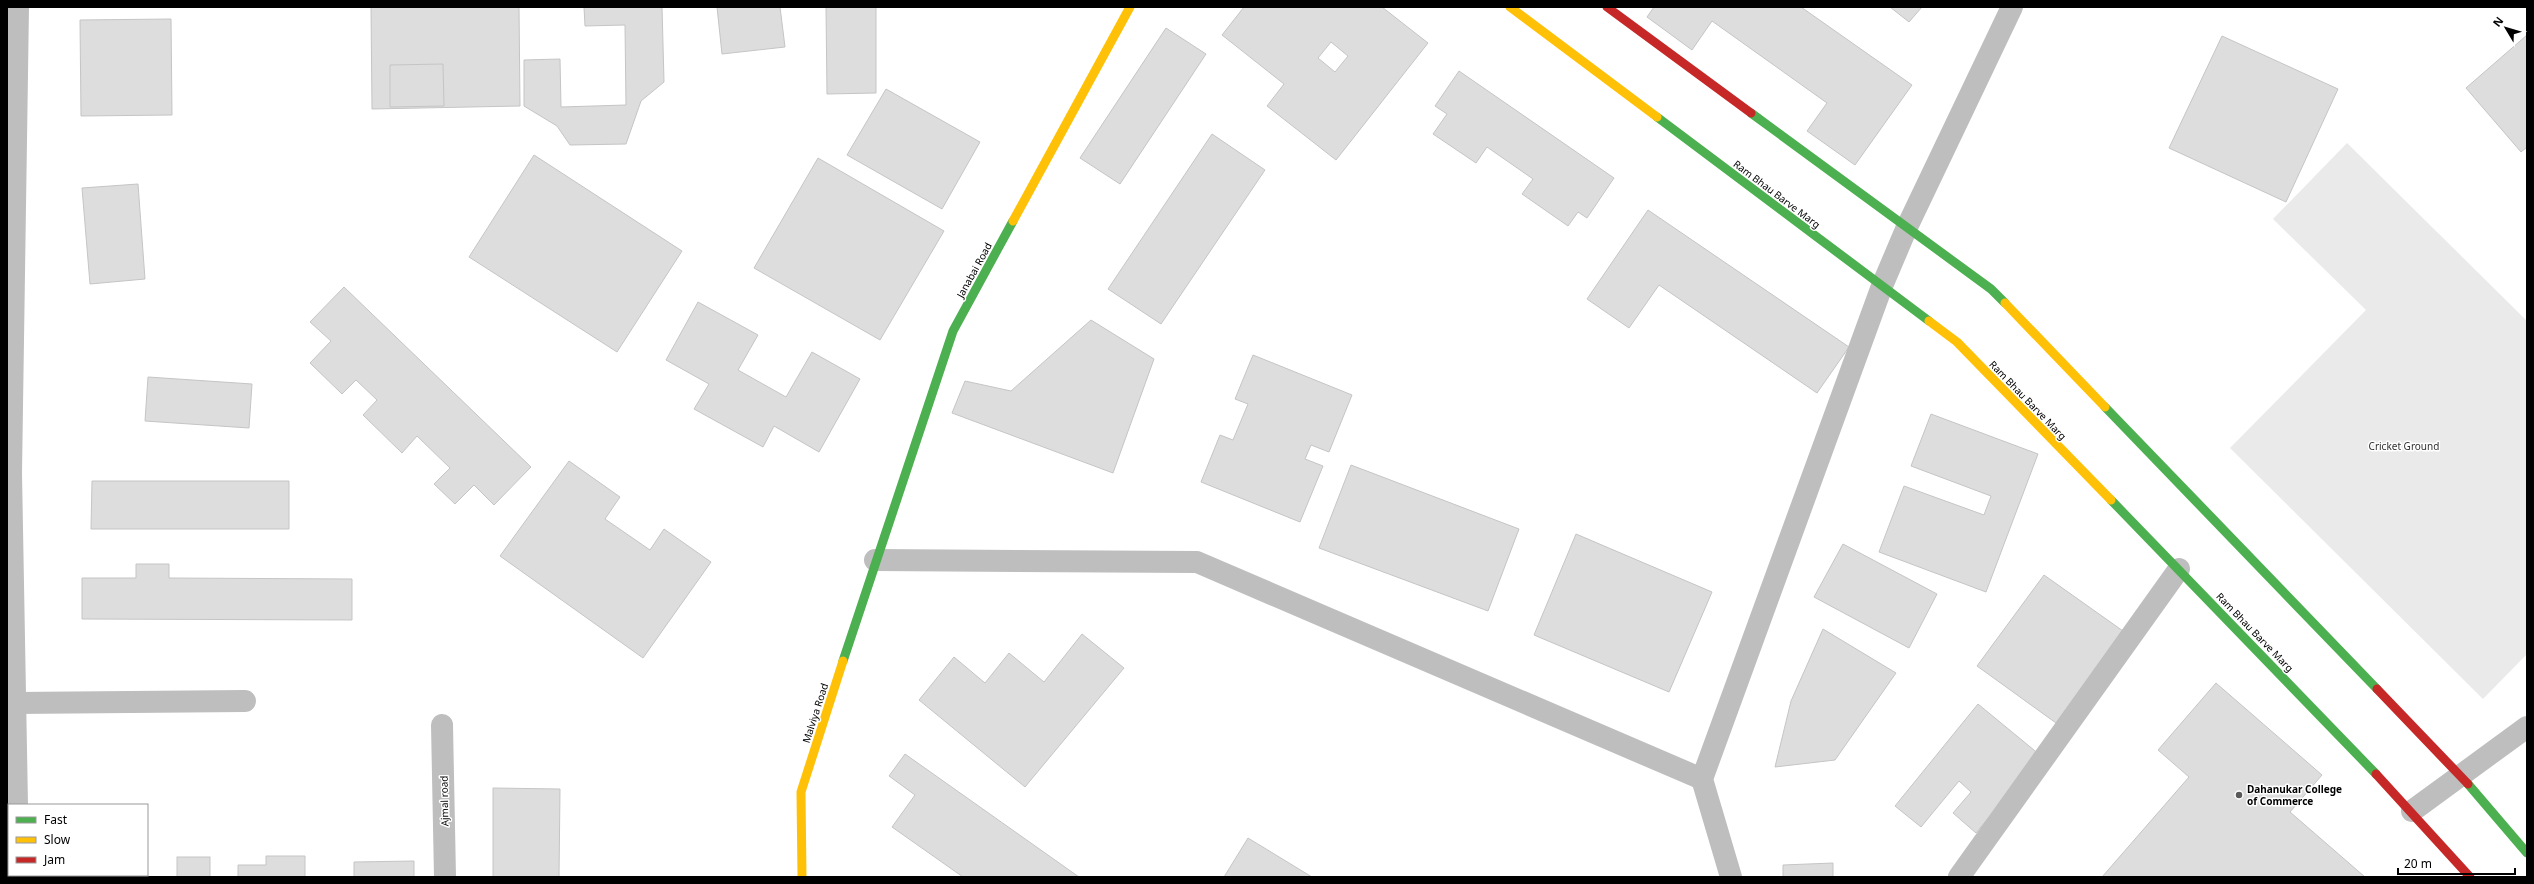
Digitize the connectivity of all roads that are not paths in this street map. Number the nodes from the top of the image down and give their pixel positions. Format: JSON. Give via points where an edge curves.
{"nodes":[{"id":1,"x":18,"y":7,"type":"edge"},
{"id":2,"x":1130,"y":7,"type":"edge"},
{"id":3,"x":1510,"y":7,"type":"edge"},
{"id":4,"x":1608,"y":7,"type":"edge"},
{"id":5,"x":2012,"y":7,"type":"edge"},
{"id":6,"x":1907,"y":227,"type":"junction"},
{"id":7,"x":1882,"y":286,"type":"junction"},
{"id":8,"x":9,"y":473,"type":"edge"},
{"id":9,"x":875,"y":560,"type":"junction"},
{"id":10,"x":2179,"y":569,"type":"junction"},
{"id":11,"x":245,"y":700,"type":"dead end"},
{"id":12,"x":15,"y":703,"type":"junction"},
{"id":13,"x":442,"y":725,"type":"dead end"},
{"id":14,"x":2527,"y":727,"type":"edge"},
{"id":15,"x":2460,"y":775,"type":"junction"},
{"id":16,"x":1702,"y":779,"type":"junction"},
{"id":17,"x":17,"y":804,"type":"edge"},
{"id":18,"x":2412,"y":810,"type":"junction"},
{"id":19,"x":2527,"y":853,"type":"edge"},
{"id":20,"x":445,"y":877,"type":"edge"},
{"id":21,"x":802,"y":877,"type":"edge"},
{"id":22,"x":1731,"y":877,"type":"edge"},
{"id":23,"x":1959,"y":877,"type":"edge"},
{"id":24,"x":2470,"y":877,"type":"edge"}],
"edges":[{"from":1,"to":8,"type":"street"},
{"from":2,"to":9,"type":"street","name":"Janabai Road","via":[[953,331]]},
{"from":3,"to":7,"type":"street","name":"Ram Bhau Barve Marg"},
{"from":4,"to":6,"type":"street"},
{"from":5,"to":6,"type":"street"},
{"from":6,"to":7,"type":"street"},
{"from":6,"to":15,"type":"street","via":[[1991,289]]},
{"from":7,"to":10,"type":"street","name":"Ram Bhau Barve Marg","via":[[1956,342]]},
{"from":7,"to":16,"type":"street"},
{"from":8,"to":12,"type":"street"},
{"from":9,"to":16,"type":"street","via":[[1197,562]]},
{"from":9,"to":21,"type":"street","name":"Malviya Road","via":[[801,792]]},
{"from":10,"to":18,"type":"street","name":"Ram Bhau Barve Marg"},
{"from":10,"to":23,"type":"street"},
{"from":11,"to":12,"type":"street"},
{"from":12,"to":17,"type":"street"},
{"from":13,"to":20,"type":"street","name":"Ajmal road"},
{"from":14,"to":15,"type":"street"},
{"from":15,"to":18,"type":"street"},
{"from":15,"to":19,"type":"street"},
{"from":16,"to":22,"type":"street"},
{"from":18,"to":24,"type":"street","name":"Ram Bhau Barve Marg"}]}
